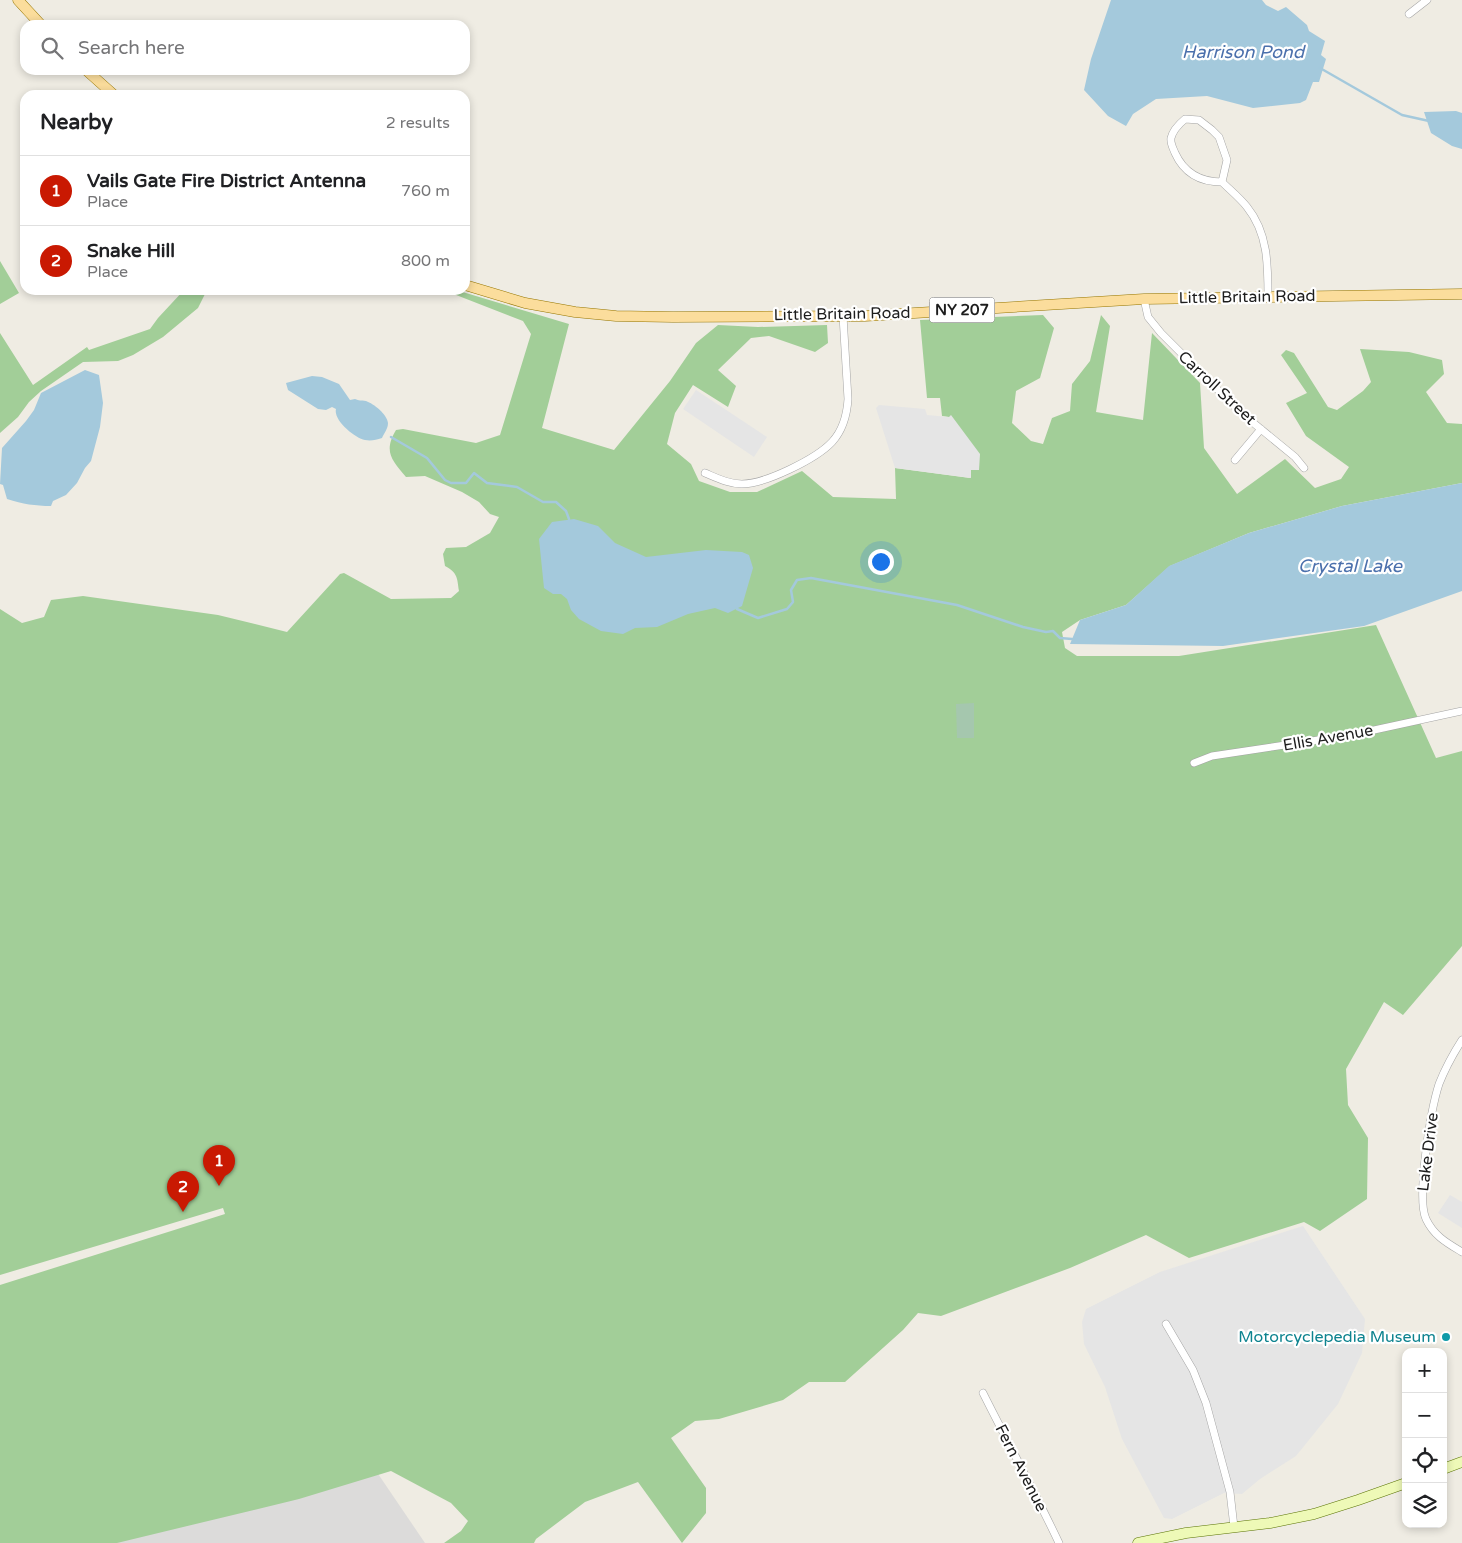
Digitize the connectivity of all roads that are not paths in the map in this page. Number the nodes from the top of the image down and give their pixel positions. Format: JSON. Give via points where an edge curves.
{"nodes":[{"id":1,"x":18,"y":0,"type":"edge"},
{"id":2,"x":1426,"y":0,"type":"edge"},
{"id":3,"x":1409,"y":14,"type":"dead end"},
{"id":4,"x":37,"y":20,"type":"edge"},
{"id":5,"x":92,"y":75,"type":"edge"},
{"id":6,"x":108,"y":90,"type":"edge"},
{"id":7,"x":1222,"y":182,"type":"junction"},
{"id":8,"x":470,"y":287,"type":"edge"},
{"id":9,"x":1462,"y":294,"type":"edge"},
{"id":10,"x":1268,"y":297,"type":"junction"},
{"id":11,"x":1144,"y":299,"type":"junction"},
{"id":12,"x":844,"y":316,"type":"junction"},
{"id":13,"x":1261,"y":429,"type":"junction"},
{"id":14,"x":1235,"y":460,"type":"dead end"},
{"id":15,"x":1304,"y":468,"type":"dead end"},
{"id":16,"x":705,"y":473,"type":"dead end"},
{"id":17,"x":1462,"y":711,"type":"edge"},
{"id":18,"x":1194,"y":763,"type":"dead end"},
{"id":19,"x":1462,"y":1040,"type":"edge"},
{"id":20,"x":1462,"y":1252,"type":"edge"},
{"id":21,"x":1166,"y":1324,"type":"dead end"},
{"id":22,"x":984,"y":1392,"type":"dead end"},
{"id":23,"x":1462,"y":1462,"type":"edge"},
{"id":24,"x":1447,"y":1468,"type":"edge"},
{"id":25,"x":1402,"y":1484,"type":"edge"},
{"id":26,"x":1234,"y":1527,"type":"junction"},
{"id":27,"x":1059,"y":1543,"type":"edge"},
{"id":28,"x":1138,"y":1543,"type":"edge"}],
"edges":[{"from":1,"to":4,"type":"main road"},
{"from":2,"to":3,"type":"street"},
{"from":5,"to":6,"type":"main road"},
{"from":7,"to":7,"type":"street","via":[[1200,179],[1182,166],[1171,136],[1185,119],[1199,120],[1218,137],[1227,160]]},
{"from":7,"to":10,"type":"street","via":[[1247,206],[1256,220],[1268,262]]},
{"from":8,"to":12,"type":"main road","name":"Little Britain Road","number":"NY 207","via":[[525,303],[616,316]]},
{"from":9,"to":10,"type":"main road","name":"Little Britain Road","number":"NY 207"},
{"from":10,"to":11,"type":"main road","name":"Little Britain Road","number":"NY 207"},
{"from":11,"to":12,"type":"main road","name":"Little Britain Road","number":"NY 207"},
{"from":11,"to":13,"type":"street","name":"Carroll Street","via":[[1148,317],[1161,333]]},
{"from":12,"to":16,"type":"street","via":[[847,412],[833,442],[817,455],[754,483],[725,481]]},
{"from":13,"to":14,"type":"street"},
{"from":13,"to":15,"type":"street","name":"Carroll Street"},
{"from":17,"to":18,"type":"street","name":"Ellis Avenue","via":[[1351,735],[1212,756]]},
{"from":19,"to":20,"type":"street","name":"Lake Drive","via":[[1446,1069],[1432,1108],[1422,1189],[1424,1214],[1432,1230]]},
{"from":21,"to":26,"type":"street","via":[[1193,1370],[1206,1403],[1230,1492]]},
{"from":22,"to":27,"type":"street","name":"Fern Avenue"},
{"from":23,"to":24,"type":"main road"},
{"from":25,"to":26,"type":"main road","via":[[1314,1514]]},
{"from":26,"to":28,"type":"main road"}]}
